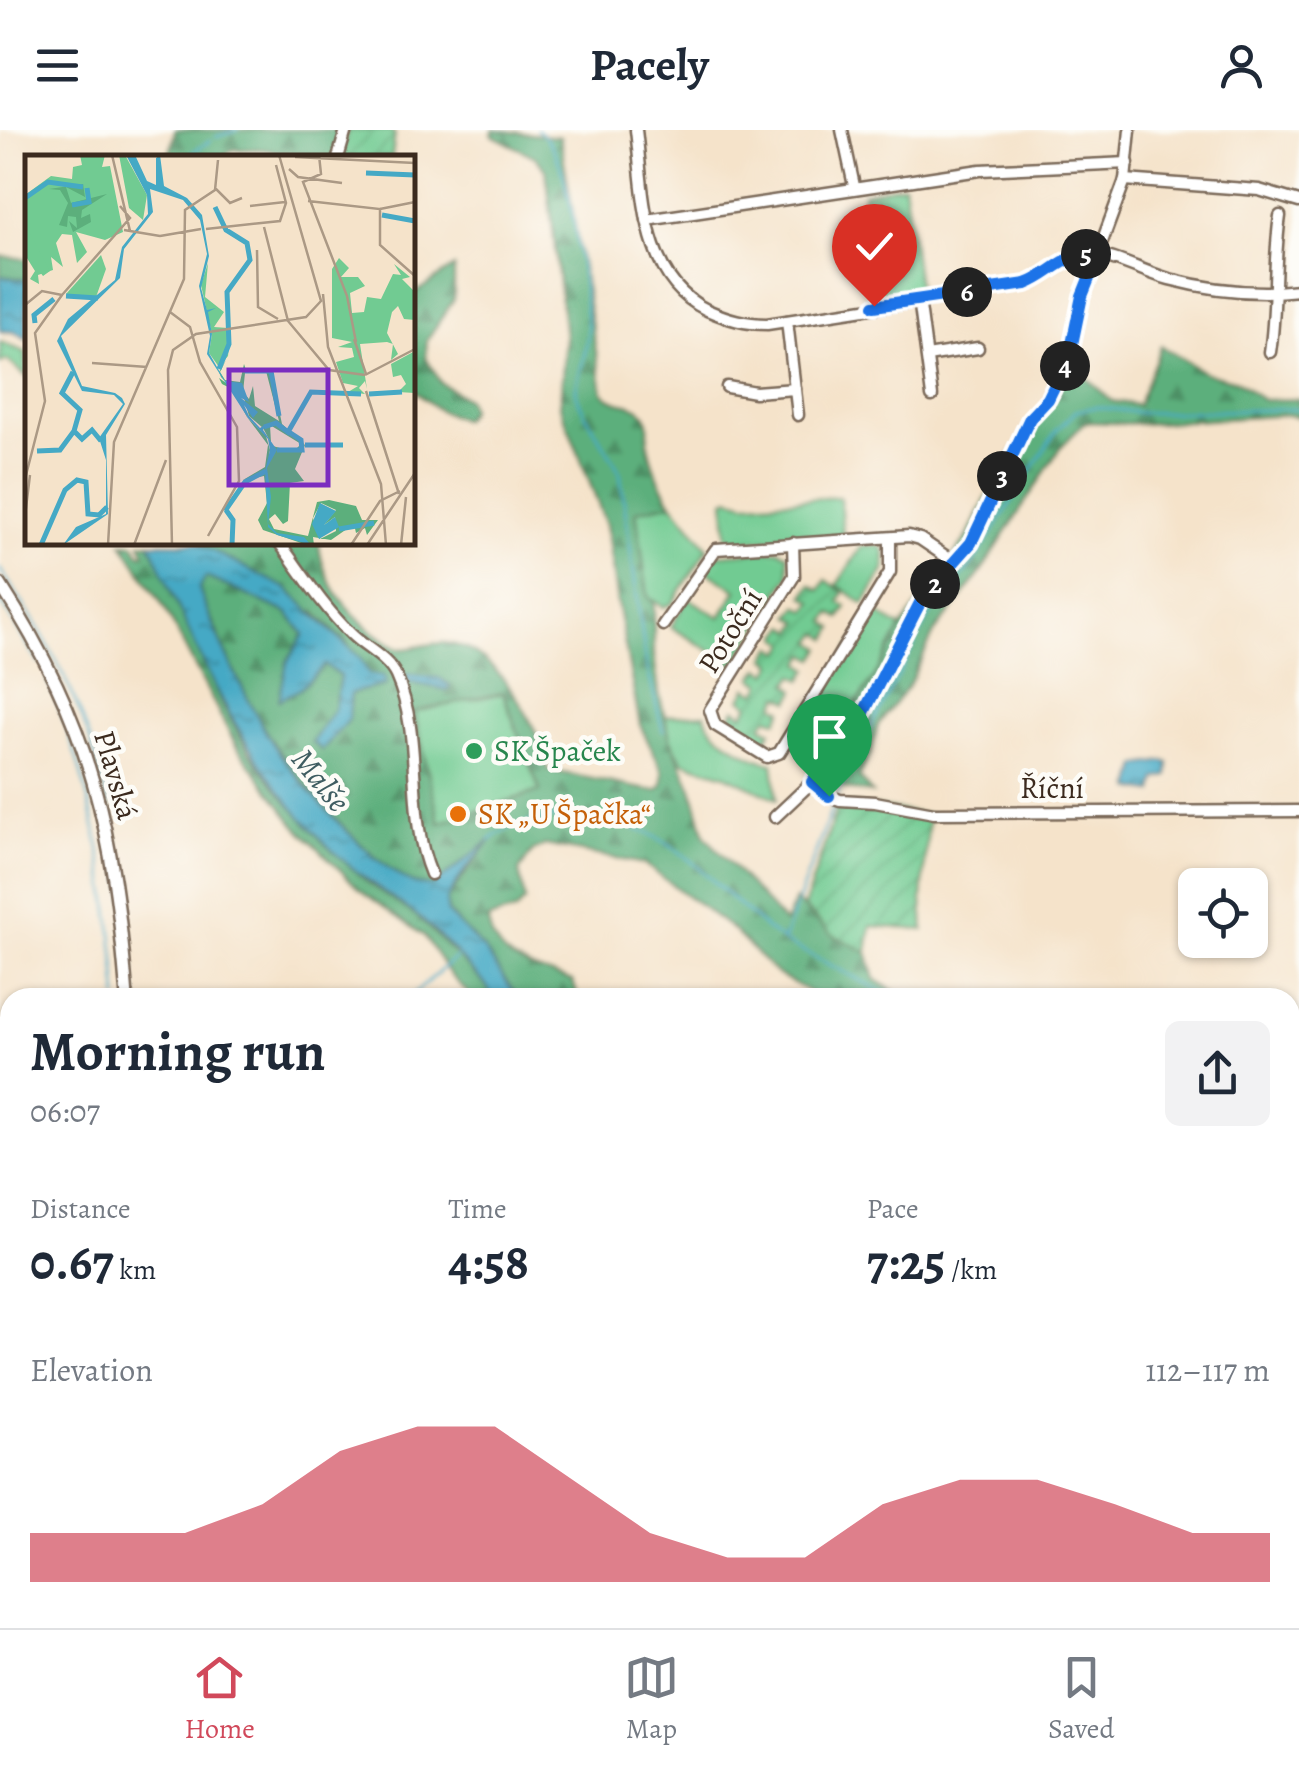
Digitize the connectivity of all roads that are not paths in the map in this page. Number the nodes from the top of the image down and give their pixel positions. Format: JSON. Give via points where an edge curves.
{"nodes":[{"id":1,"x":346,"y":130,"type":"edge"},
{"id":2,"x":636,"y":130,"type":"edge"},
{"id":3,"x":842,"y":130,"type":"edge"},
{"id":4,"x":1130,"y":130,"type":"edge"},
{"id":5,"x":339,"y":155,"type":"edge"},
{"id":6,"x":1128,"y":163,"type":"junction"},
{"id":7,"x":1125,"y":180,"type":"junction"},
{"id":8,"x":854,"y":186,"type":"junction"},
{"id":9,"x":1299,"y":202,"type":"edge"},
{"id":10,"x":1280,"y":216,"type":"dead end"},
{"id":11,"x":648,"y":220,"type":"junction"},
{"id":12,"x":1098,"y":256,"type":"junction"},
{"id":13,"x":1299,"y":290,"type":"edge"},
{"id":14,"x":1276,"y":293,"type":"junction"},
{"id":15,"x":919,"y":299,"type":"junction"},
{"id":16,"x":787,"y":321,"type":"junction"},
{"id":17,"x":1268,"y":347,"type":"dead end"},
{"id":18,"x":978,"y":348,"type":"dead end"},
{"id":19,"x":927,"y":356,"type":"junction"},
{"id":20,"x":726,"y":388,"type":"dead end"},
{"id":21,"x":794,"y":389,"type":"junction"},
{"id":22,"x":932,"y":396,"type":"dead end"},
{"id":23,"x":798,"y":415,"type":"dead end"},
{"id":24,"x":890,"y":538,"type":"junction"},
{"id":25,"x":793,"y":543,"type":"junction"},
{"id":26,"x":281,"y":545,"type":"edge"},
{"id":27,"x":954,"y":562,"type":"junction"},
{"id":28,"x":0,"y":584,"type":"edge"},
{"id":29,"x":664,"y":625,"type":"dead end"},
{"id":30,"x":812,"y":782,"type":"junction"},
{"id":31,"x":1299,"y":811,"type":"edge"},
{"id":32,"x":775,"y":818,"type":"dead end"},
{"id":33,"x":431,"y":874,"type":"dead end"},
{"id":34,"x":126,"y":988,"type":"edge"}],
"edges":[{"from":1,"to":5,"type":"street"},
{"from":2,"to":11,"type":"street"},
{"from":3,"to":8,"type":"street"},
{"from":4,"to":6,"type":"street"},
{"from":6,"to":7,"type":"street"},
{"from":6,"to":8,"type":"street","via":[[1016,166]]},
{"from":7,"to":9,"type":"street","via":[[1259,190]]},
{"from":7,"to":12,"type":"street"},
{"from":8,"to":11,"type":"street"},
{"from":10,"to":14,"type":"street"},
{"from":11,"to":16,"type":"street","via":[[664,271],[694,303],[740,323]]},
{"from":12,"to":14,"type":"street","via":[[1170,279]]},
{"from":12,"to":15,"type":"street","via":[[1072,256],[1026,284]]},
{"from":12,"to":27,"type":"street","via":[[1070,354],[1048,399],[1030,418],[971,543]]},
{"from":13,"to":14,"type":"street"},
{"from":14,"to":17,"type":"street"},
{"from":15,"to":16,"type":"street"},
{"from":15,"to":19,"type":"street"},
{"from":16,"to":21,"type":"street"},
{"from":18,"to":19,"type":"street"},
{"from":19,"to":22,"type":"street"},
{"from":20,"to":21,"type":"street"},
{"from":21,"to":23,"type":"street"},
{"from":24,"to":25,"type":"street","name":"Potoční"},
{"from":24,"to":25,"type":"street","name":"Potoční","via":[[890,572],[779,753],[767,756],[715,725],[710,710],[794,576]]},
{"from":24,"to":27,"type":"street","name":"Potoční","via":[[915,537]]},
{"from":25,"to":29,"type":"street","name":"Potoční","via":[[716,548]]},
{"from":26,"to":33,"type":"street","via":[[351,635],[398,680],[413,748],[421,850]]},
{"from":27,"to":30,"type":"street","via":[[923,597],[861,718]]},
{"from":28,"to":34,"type":"street","name":"Plavská","via":[[52,672],[92,769],[114,868]]},
{"from":30,"to":31,"type":"street","name":"Říční","via":[[834,798],[934,812]]},
{"from":30,"to":32,"type":"street"}]}
